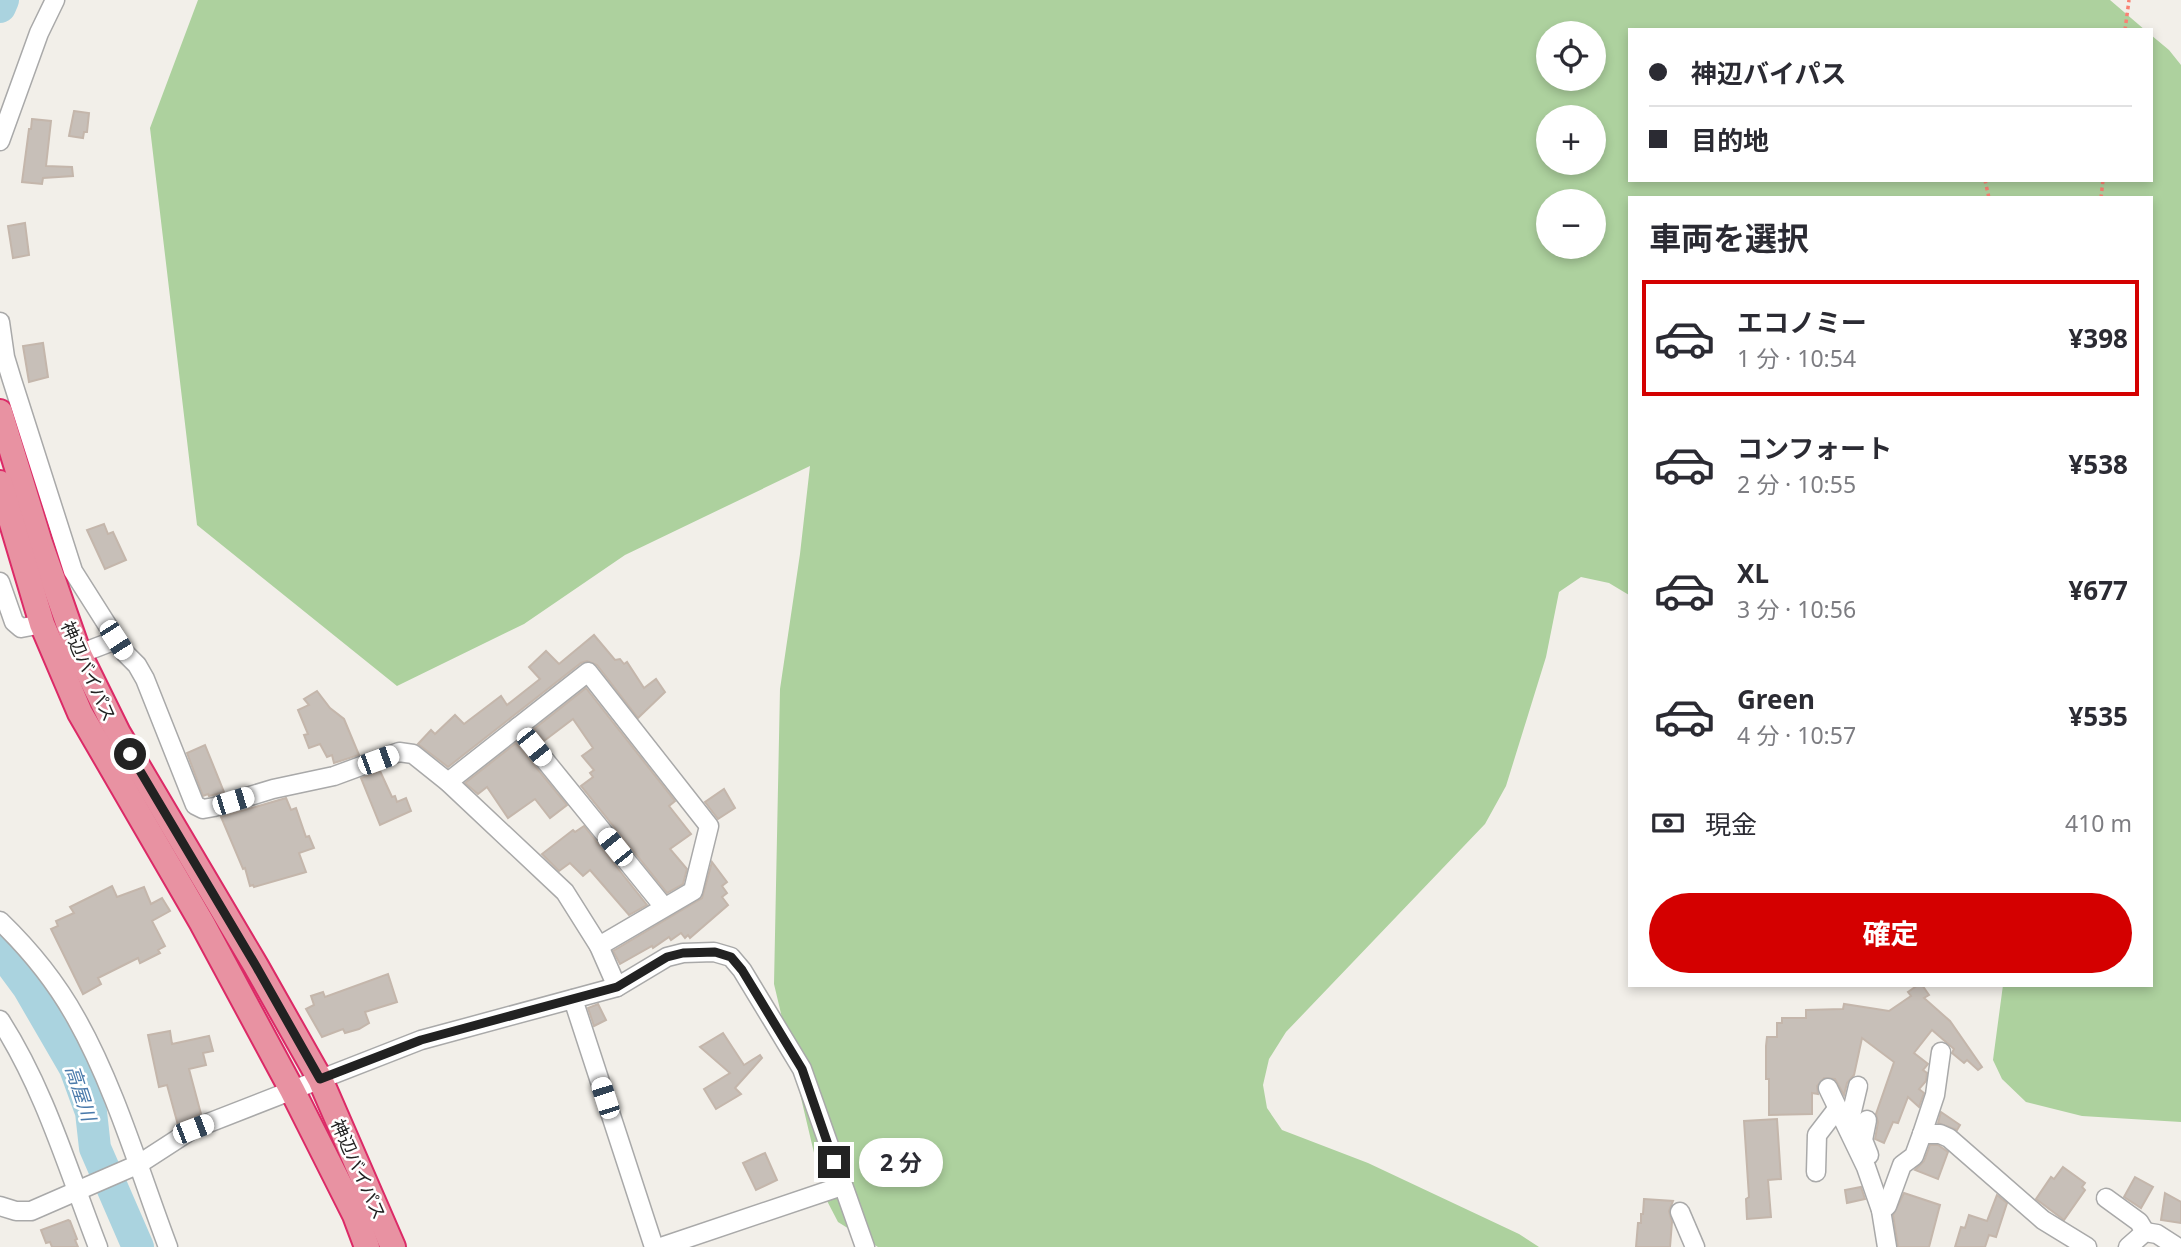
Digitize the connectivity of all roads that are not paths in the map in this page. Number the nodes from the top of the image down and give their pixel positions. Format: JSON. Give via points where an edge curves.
{"nodes":[{"id":1,"x":55,"y":0,"type":"edge"},
{"id":2,"x":0,"y":141,"type":"edge"},
{"id":3,"x":0,"y":322,"type":"edge"},
{"id":4,"x":0,"y":412,"type":"edge"},
{"id":5,"x":0,"y":483,"type":"edge"},
{"id":6,"x":0,"y":582,"type":"edge"},
{"id":7,"x":42,"y":624,"type":"junction"},
{"id":8,"x":116,"y":640,"type":"junction"},
{"id":9,"x":79,"y":654,"type":"junction"},
{"id":10,"x":518,"y":727,"type":"junction"},
{"id":11,"x":448,"y":782,"type":"junction"},
{"id":12,"x":664,"y":907,"type":"junction"},
{"id":13,"x":0,"y":920,"type":"edge"},
{"id":14,"x":600,"y":946,"type":"junction"},
{"id":15,"x":617,"y":987,"type":"junction"},
{"id":16,"x":573,"y":999,"type":"junction"},
{"id":17,"x":0,"y":1020,"type":"edge"},
{"id":18,"x":1941,"y":1052,"type":"dead end"},
{"id":19,"x":320,"y":1079,"type":"junction"},
{"id":20,"x":1858,"y":1086,"type":"dead end"},
{"id":21,"x":1828,"y":1088,"type":"dead end"},
{"id":22,"x":292,"y":1090,"type":"junction"},
{"id":23,"x":1837,"y":1109,"type":"junction"},
{"id":24,"x":1867,"y":1120,"type":"dead end"},
{"id":25,"x":1848,"y":1128,"type":"junction"},
{"id":26,"x":1922,"y":1134,"type":"junction"},
{"id":27,"x":134,"y":1166,"type":"junction"},
{"id":28,"x":1866,"y":1167,"type":"junction"},
{"id":29,"x":1816,"y":1172,"type":"dead end"},
{"id":30,"x":842,"y":1186,"type":"junction"},
{"id":31,"x":78,"y":1189,"type":"junction"},
{"id":32,"x":2106,"y":1198,"type":"dead end"},
{"id":33,"x":0,"y":1206,"type":"edge"},
{"id":34,"x":1881,"y":1210,"type":"junction"},
{"id":35,"x":1680,"y":1212,"type":"dead end"},
{"id":36,"x":2145,"y":1232,"type":"junction"},
{"id":37,"x":98,"y":1247,"type":"edge"},
{"id":38,"x":169,"y":1247,"type":"edge"},
{"id":39,"x":367,"y":1247,"type":"edge"},
{"id":40,"x":393,"y":1247,"type":"edge"},
{"id":41,"x":654,"y":1247,"type":"edge"},
{"id":42,"x":661,"y":1247,"type":"edge"},
{"id":43,"x":865,"y":1247,"type":"edge"},
{"id":44,"x":1695,"y":1247,"type":"edge"},
{"id":45,"x":1887,"y":1247,"type":"edge"},
{"id":46,"x":2087,"y":1247,"type":"edge"},
{"id":47,"x":2128,"y":1247,"type":"edge"},
{"id":48,"x":2177,"y":1247,"type":"edge"}],
"edges":[{"from":1,"to":2,"type":"street"},
{"from":3,"to":8,"type":"street","via":[[5,357],[73,571]]},
{"from":4,"to":9,"type":"highway","name":"神辺バイパス"},
{"from":5,"to":7,"type":"highway","name":"神辺バイパス"},
{"from":6,"to":7,"type":"street","via":[[14,622],[21,628]]},
{"from":7,"to":22,"type":"highway","name":"神辺バイパス","via":[[80,713]]},
{"from":8,"to":9,"type":"street"},
{"from":8,"to":11,"type":"street","via":[[145,679],[195,805],[203,809],[334,776],[399,752],[413,754]]},
{"from":9,"to":19,"type":"highway","name":"神辺バイパス","via":[[118,733]]},
{"from":10,"to":11,"type":"street"},
{"from":10,"to":12,"type":"street"},
{"from":10,"to":12,"type":"street","via":[[588,672],[597,683],[709,826],[693,891]]},
{"from":11,"to":14,"type":"street","via":[[565,892]]},
{"from":12,"to":14,"type":"street"},
{"from":13,"to":27,"type":"street","via":[[31,953],[76,1017]]},
{"from":14,"to":15,"type":"street"},
{"from":15,"to":16,"type":"street"},
{"from":15,"to":30,"type":"street","via":[[667,957],[715,952],[731,957],[802,1069]]},
{"from":16,"to":19,"type":"street","via":[[421,1040]]},
{"from":16,"to":41,"type":"street"},
{"from":17,"to":31,"type":"street","via":[[46,1107]]},
{"from":18,"to":26,"type":"street","via":[[1935,1095]]},
{"from":19,"to":22,"type":"street"},
{"from":19,"to":40,"type":"highway","name":"神辺バイパス"},
{"from":20,"to":25,"type":"street"},
{"from":21,"to":23,"type":"street"},
{"from":22,"to":27,"type":"street","via":[[193,1129]]},
{"from":22,"to":39,"type":"highway","name":"神辺バイパス"},
{"from":23,"to":25,"type":"street"},
{"from":23,"to":29,"type":"street","via":[[1817,1135]]},
{"from":24,"to":28,"type":"street","via":[[1863,1140],[1870,1163]]},
{"from":25,"to":28,"type":"street"},
{"from":26,"to":34,"type":"street"},
{"from":26,"to":46,"type":"street","via":[[1949,1138],[2043,1220]]},
{"from":27,"to":31,"type":"street"},
{"from":27,"to":38,"type":"street"},
{"from":28,"to":34,"type":"street"},
{"from":30,"to":42,"type":"street"},
{"from":30,"to":43,"type":"street"},
{"from":31,"to":33,"type":"street","via":[[31,1211]]},
{"from":31,"to":37,"type":"street"},
{"from":32,"to":36,"type":"street","via":[[2139,1222]]},
{"from":34,"to":45,"type":"street"},
{"from":35,"to":44,"type":"street"},
{"from":36,"to":47,"type":"street"},
{"from":36,"to":48,"type":"street"}]}
